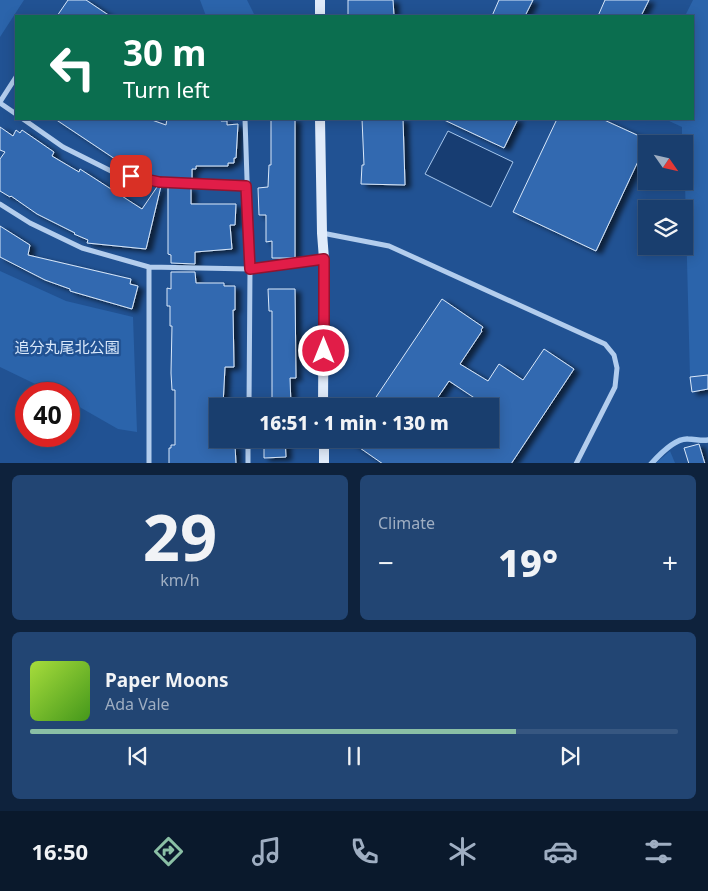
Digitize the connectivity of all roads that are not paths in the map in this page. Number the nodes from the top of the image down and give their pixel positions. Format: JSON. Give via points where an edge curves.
{"nodes":[{"id":1,"x":320,"y":0,"type":"edge"},
{"id":2,"x":320,"y":15,"type":"edge"},
{"id":3,"x":15,"y":79,"type":"edge"},
{"id":4,"x":0,"y":103,"type":"edge"},
{"id":5,"x":15,"y":113,"type":"edge"},
{"id":6,"x":24,"y":120,"type":"edge"},
{"id":7,"x":246,"y":120,"type":"edge"},
{"id":8,"x":320,"y":120,"type":"edge"},
{"id":9,"x":246,"y":186,"type":"junction"},
{"id":10,"x":0,"y":204,"type":"edge"},
{"id":11,"x":322,"y":233,"type":"junction"},
{"id":12,"x":324,"y":259,"type":"junction"},
{"id":13,"x":149,"y":267,"type":"junction"},
{"id":14,"x":250,"y":269,"type":"junction"},
{"id":15,"x":249,"y":398,"type":"edge"},
{"id":16,"x":323,"y":398,"type":"edge"},
{"id":17,"x":248,"y":448,"type":"edge"},
{"id":18,"x":324,"y":448,"type":"edge"},
{"id":19,"x":149,"y":463,"type":"edge"},
{"id":20,"x":248,"y":463,"type":"edge"},
{"id":21,"x":324,"y":463,"type":"edge"},
{"id":22,"x":577,"y":463,"type":"edge"}],
"edges":[{"from":1,"to":2,"type":"street"},
{"from":3,"to":4,"type":"street"},
{"from":4,"to":5,"type":"street"},
{"from":6,"to":9,"type":"street","via":[[63,147],[117,174],[159,182]]},
{"from":7,"to":9,"type":"street"},
{"from":8,"to":11,"type":"street"},
{"from":9,"to":14,"type":"street"},
{"from":10,"to":13,"type":"street","via":[[30,223],[82,248]]},
{"from":11,"to":12,"type":"street"},
{"from":11,"to":22,"type":"street","via":[[390,246],[605,344],[614,355],[617,368],[615,387]]},
{"from":12,"to":14,"type":"street"},
{"from":12,"to":16,"type":"street"},
{"from":13,"to":14,"type":"street"},
{"from":13,"to":19,"type":"street"},
{"from":14,"to":15,"type":"street"},
{"from":17,"to":20,"type":"street"},
{"from":18,"to":21,"type":"street"}]}
